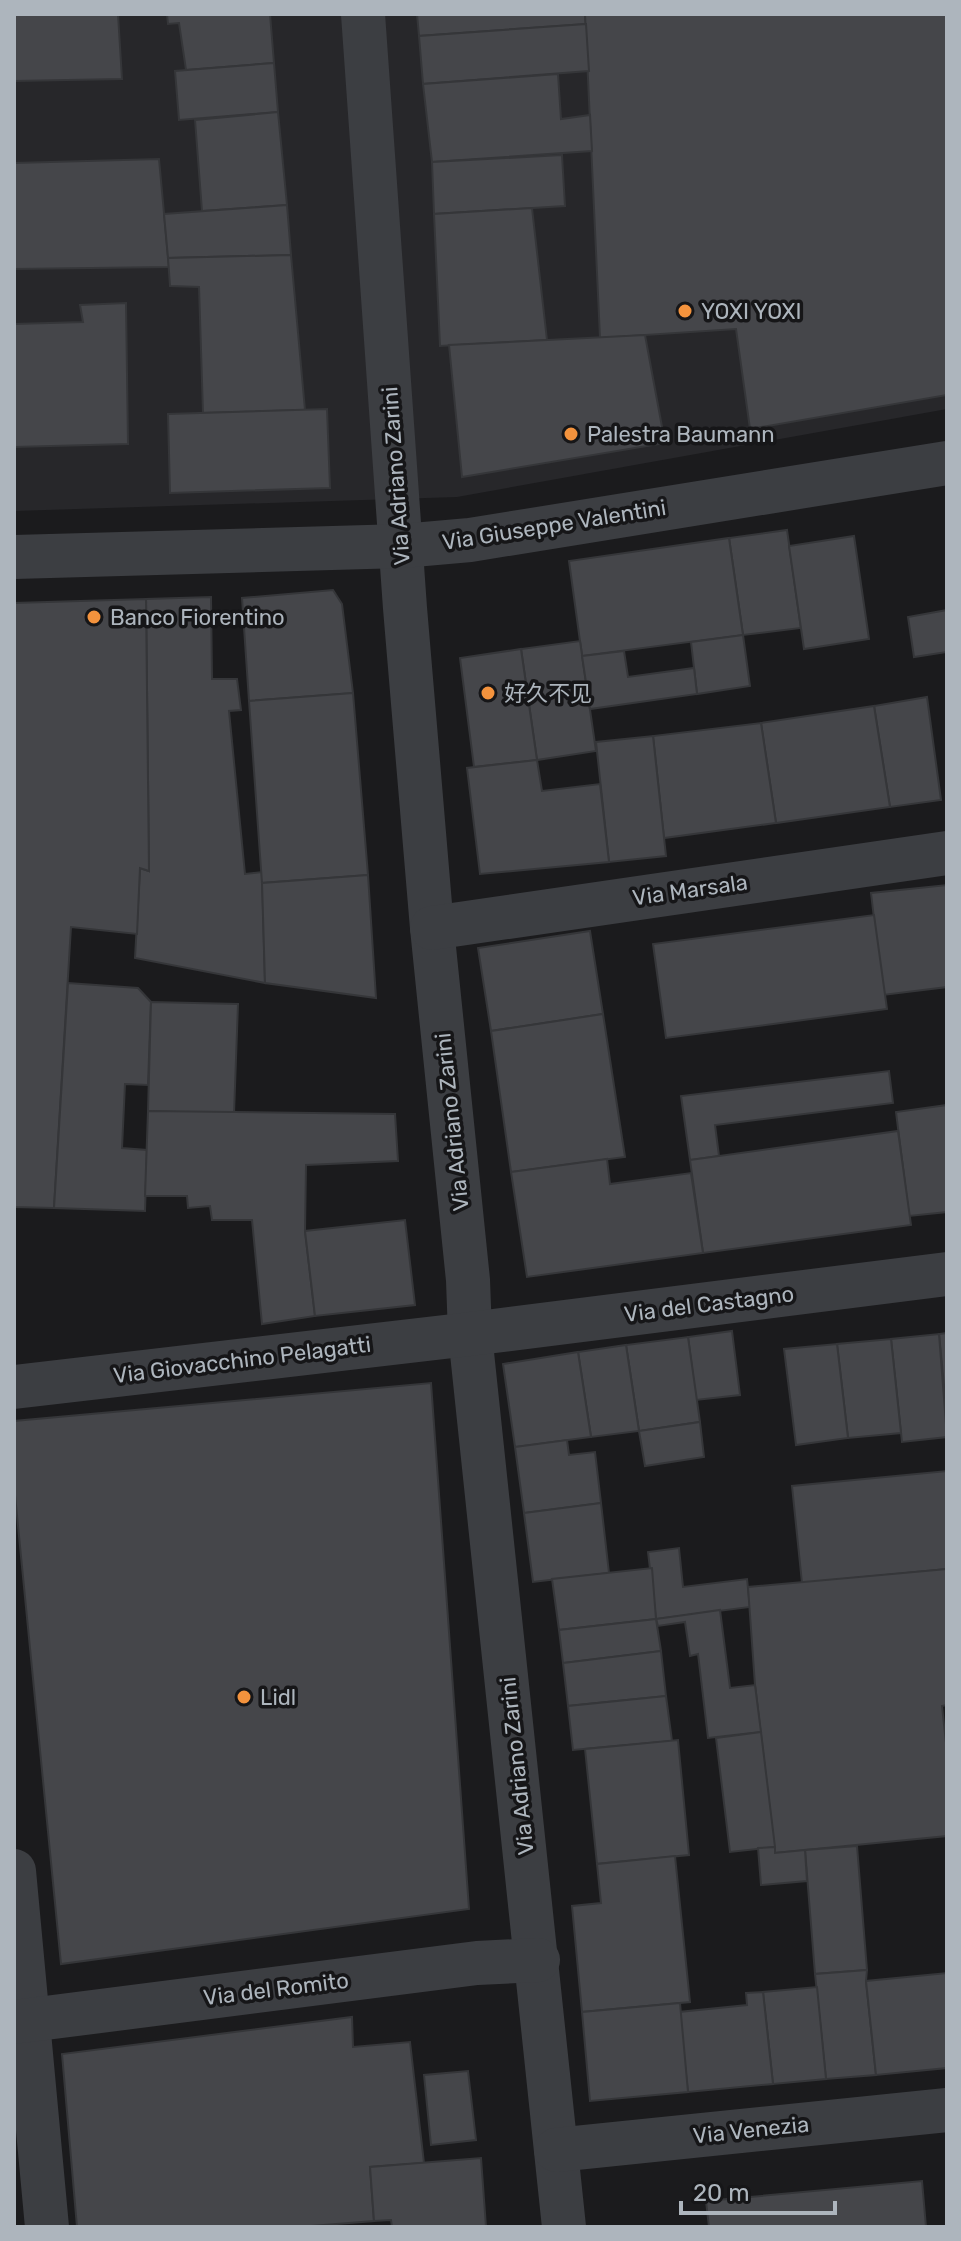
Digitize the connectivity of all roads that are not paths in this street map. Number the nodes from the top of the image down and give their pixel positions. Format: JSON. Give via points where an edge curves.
{"nodes":[{"id":1,"x":363,"y":14,"type":"edge"},
{"id":2,"x":947,"y":463,"type":"edge"},
{"id":3,"x":402,"y":546,"type":"junction"},
{"id":4,"x":14,"y":557,"type":"edge"},
{"id":5,"x":947,"y":853,"type":"edge"},
{"id":6,"x":432,"y":928,"type":"junction"},
{"id":7,"x":947,"y":1274,"type":"edge"},
{"id":8,"x":470,"y":1334,"type":"junction"},
{"id":9,"x":14,"y":1387,"type":"edge"},
{"id":10,"x":14,"y":1871,"type":"edge"},
{"id":11,"x":538,"y":1960,"type":"junction"},
{"id":12,"x":20,"y":2021,"type":"edge"},
{"id":13,"x":947,"y":2110,"type":"edge"},
{"id":14,"x":556,"y":2150,"type":"junction"},
{"id":15,"x":47,"y":2227,"type":"edge"},
{"id":16,"x":564,"y":2227,"type":"edge"}],
"edges":[{"from":1,"to":3,"type":"street","name":"Via Adriano Zarini"},
{"from":2,"to":3,"type":"street","name":"Via Giuseppe Valentini","via":[[470,540]]},
{"from":3,"to":4,"type":"street","name":"Via Giuseppe Valentini"},
{"from":3,"to":6,"type":"street","name":"Via Adriano Zarini"},
{"from":5,"to":6,"type":"street","name":"Via Marsala"},
{"from":6,"to":8,"type":"street","name":"Via Adriano Zarini"},
{"from":7,"to":8,"type":"street","name":"Via del Castagno"},
{"from":8,"to":9,"type":"street","name":"Via Giovacchino Pelagatti"},
{"from":8,"to":11,"type":"street","name":"Via Adriano Zarini"},
{"from":10,"to":12,"type":"street"},
{"from":11,"to":12,"type":"street","name":"Via del Romito","via":[[477,1963]]},
{"from":11,"to":14,"type":"street","name":"Via Adriano Zarini"},
{"from":12,"to":15,"type":"street"},
{"from":13,"to":14,"type":"street","name":"Via Venezia"},
{"from":14,"to":16,"type":"street","name":"Via Adriano Zarini"}]}
